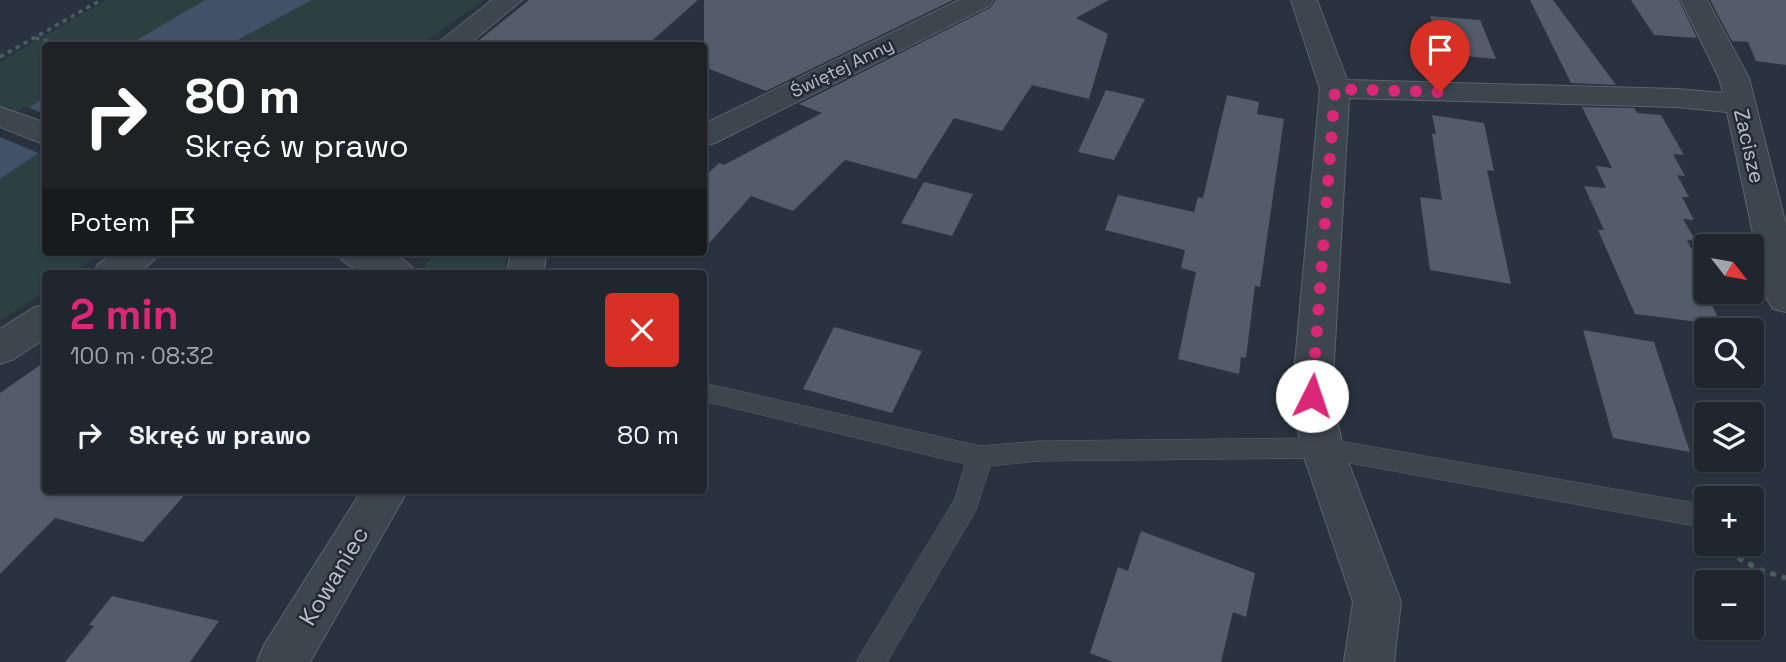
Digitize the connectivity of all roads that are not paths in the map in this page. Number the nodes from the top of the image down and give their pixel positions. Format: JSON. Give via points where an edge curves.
{"nodes":[{"id":1,"x":509,"y":0,"type":"edge"},
{"id":2,"x":980,"y":0,"type":"edge"},
{"id":3,"x":1304,"y":0,"type":"edge"},
{"id":4,"x":1693,"y":0,"type":"edge"},
{"id":5,"x":453,"y":42,"type":"edge"},
{"id":6,"x":1335,"y":89,"type":"junction"},
{"id":7,"x":1739,"y":104,"type":"junction"},
{"id":8,"x":0,"y":116,"type":"edge"},
{"id":9,"x":42,"y":133,"type":"edge"},
{"id":10,"x":707,"y":135,"type":"edge"},
{"id":11,"x":136,"y":256,"type":"edge"},
{"id":12,"x":362,"y":256,"type":"edge"},
{"id":13,"x":115,"y":270,"type":"edge"},
{"id":14,"x":392,"y":270,"type":"edge"},
{"id":15,"x":1786,"y":299,"type":"edge"},
{"id":16,"x":42,"y":321,"type":"edge"},
{"id":17,"x":0,"y":349,"type":"edge"},
{"id":18,"x":707,"y":393,"type":"edge"},
{"id":19,"x":1322,"y":448,"type":"junction"},
{"id":20,"x":980,"y":457,"type":"junction"},
{"id":21,"x":384,"y":494,"type":"edge"},
{"id":22,"x":1694,"y":515,"type":"edge"},
{"id":23,"x":282,"y":662,"type":"edge"},
{"id":24,"x":871,"y":662,"type":"edge"},
{"id":25,"x":1369,"y":662,"type":"edge"}],
"edges":[{"from":1,"to":5,"type":"street"},
{"from":2,"to":10,"type":"street","name":"Świętej Anny"},
{"from":3,"to":6,"type":"street"},
{"from":4,"to":7,"type":"street","name":"Zacisze","via":[[1734,78]]},
{"from":6,"to":7,"type":"street","via":[[1677,98]]},
{"from":6,"to":19,"type":"street","via":[[1312,396]]},
{"from":7,"to":15,"type":"street","name":"Zacisze"},
{"from":8,"to":9,"type":"street"},
{"from":11,"to":13,"type":"street"},
{"from":12,"to":14,"type":"street"},
{"from":16,"to":17,"type":"street"},
{"from":18,"to":20,"type":"lane"},
{"from":19,"to":20,"type":"lane","via":[[1039,451]]},
{"from":19,"to":22,"type":"lane"},
{"from":19,"to":25,"type":"street","via":[[1377,602]]},
{"from":20,"to":24,"type":"lane","via":[[967,502]]},
{"from":21,"to":23,"type":"street","name":"Kowaniec"}]}
